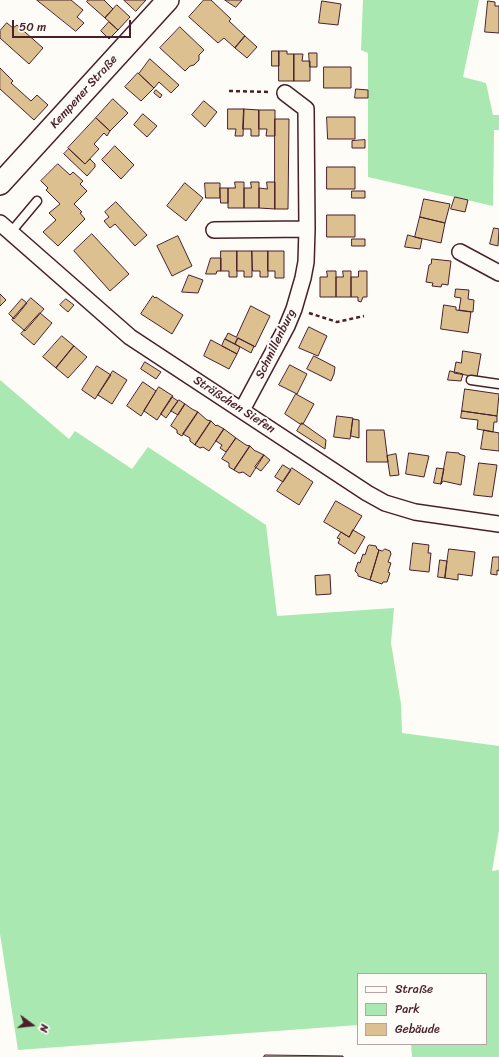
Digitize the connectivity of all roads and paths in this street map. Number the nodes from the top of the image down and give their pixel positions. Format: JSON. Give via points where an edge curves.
{"nodes":[{"id":1,"x":168,"y":0,"type":"edge"},
{"id":2,"x":229,"y":90,"type":"dead end"},
{"id":3,"x":285,"y":93,"type":"joint"},
{"id":4,"x":0,"y":184,"type":"edge"},
{"id":5,"x":37,"y":201,"type":"dead end"},
{"id":6,"x":5,"y":228,"type":"edge"},
{"id":7,"x":308,"y":229,"type":"junction"},
{"id":8,"x":214,"y":230,"type":"dead end"},
{"id":9,"x":460,"y":252,"type":"dead end"},
{"id":10,"x":499,"y":274,"type":"edge"},
{"id":11,"x":294,"y":309,"type":"junction"},
{"id":12,"x":364,"y":316,"type":"dead end"},
{"id":13,"x":471,"y":380,"type":"dead end"},
{"id":14,"x":499,"y":384,"type":"edge"},
{"id":15,"x":242,"y":410,"type":"junction"},
{"id":16,"x":499,"y":524,"type":"edge"}],
"edges":[{"from":1,"to":4,"type":"main road","name":"Kempener Straße"},
{"from":2,"to":3,"type":"path"},
{"from":3,"to":7,"type":"street","name":"Schmillenburg","via":[[306,109]]},
{"from":5,"to":6,"type":"lane"},
{"from":6,"to":15,"type":"street","name":"Sträßchen Siefen","via":[[130,337]]},
{"from":7,"to":8,"type":"street"},
{"from":7,"to":11,"type":"street","name":"Schmillenburg","via":[[306,262]]},
{"from":9,"to":10,"type":"street"},
{"from":11,"to":12,"type":"path","via":[[337,322]]},
{"from":11,"to":15,"type":"street","name":"Schmillenburg","via":[[279,344]]},
{"from":13,"to":14,"type":"lane"},
{"from":15,"to":16,"type":"street","name":"Sträßchen Siefen","via":[[385,503],[415,512]]}]}
